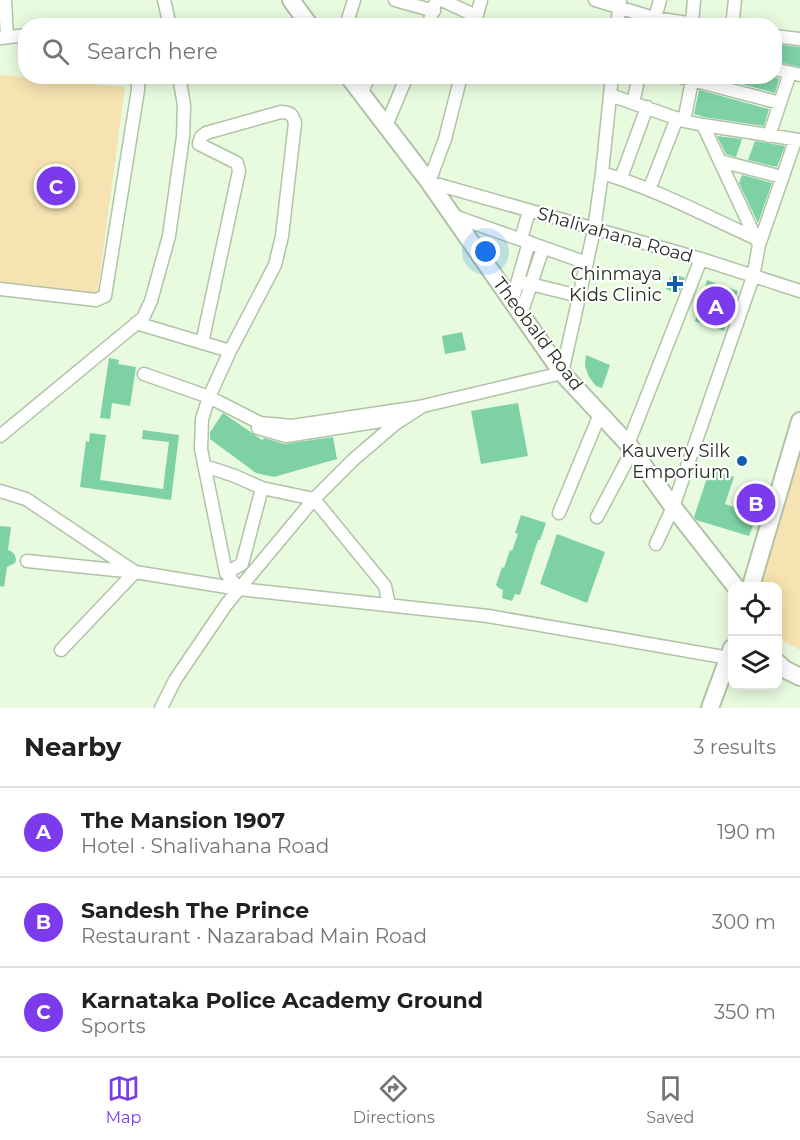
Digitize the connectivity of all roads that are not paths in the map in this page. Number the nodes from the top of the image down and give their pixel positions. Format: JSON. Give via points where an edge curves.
{"nodes":[{"id":1,"x":5,"y":0,"type":"edge"},
{"id":2,"x":164,"y":0,"type":"edge"},
{"id":3,"x":354,"y":0,"type":"edge"},
{"id":4,"x":395,"y":0,"type":"edge"},
{"id":5,"x":442,"y":0,"type":"edge"},
{"id":6,"x":481,"y":0,"type":"edge"},
{"id":7,"x":595,"y":0,"type":"edge"},
{"id":8,"x":660,"y":0,"type":"edge"},
{"id":9,"x":694,"y":0,"type":"edge"},
{"id":10,"x":735,"y":0,"type":"edge"},
{"id":11,"x":297,"y":4,"type":"edge"},
{"id":12,"x":619,"y":4,"type":"edge"},
{"id":13,"x":435,"y":6,"type":"edge"},
{"id":14,"x":168,"y":18,"type":"edge"},
{"id":15,"x":305,"y":18,"type":"edge"},
{"id":16,"x":348,"y":18,"type":"edge"},
{"id":17,"x":470,"y":18,"type":"edge"},
{"id":18,"x":476,"y":18,"type":"edge"},
{"id":19,"x":645,"y":18,"type":"edge"},
{"id":20,"x":654,"y":18,"type":"edge"},
{"id":21,"x":700,"y":18,"type":"edge"},
{"id":22,"x":733,"y":18,"type":"edge"},
{"id":23,"x":18,"y":37,"type":"edge"},
{"id":24,"x":782,"y":37,"type":"edge"},
{"id":25,"x":3,"y":38,"type":"edge"},
{"id":26,"x":800,"y":39,"type":"edge"},
{"id":27,"x":795,"y":74,"type":"edge"},
{"id":28,"x":138,"y":84,"type":"edge"},
{"id":29,"x":180,"y":84,"type":"edge"},
{"id":30,"x":354,"y":84,"type":"edge"},
{"id":31,"x":365,"y":84,"type":"edge"},
{"id":32,"x":403,"y":84,"type":"edge"},
{"id":33,"x":459,"y":84,"type":"edge"},
{"id":34,"x":611,"y":84,"type":"edge"},
{"id":35,"x":637,"y":84,"type":"edge"},
{"id":36,"x":691,"y":84,"type":"edge"},
{"id":37,"x":714,"y":84,"type":"edge"},
{"id":38,"x":361,"y":94,"type":"junction"},
{"id":39,"x":610,"y":95,"type":"junction"},
{"id":40,"x":633,"y":103,"type":"junction"},
{"id":41,"x":780,"y":103,"type":"junction"},
{"id":42,"x":647,"y":107,"type":"junction"},
{"id":43,"x":681,"y":119,"type":"junction"},
{"id":44,"x":703,"y":125,"type":"junction"},
{"id":45,"x":386,"y":126,"type":"junction"},
{"id":46,"x":769,"y":136,"type":"junction"},
{"id":47,"x":797,"y":141,"type":"edge"},
{"id":48,"x":720,"y":161,"type":"junction"},
{"id":49,"x":602,"y":173,"type":"junction"},
{"id":50,"x":782,"y":177,"type":"junction"},
{"id":51,"x":621,"y":178,"type":"junction"},
{"id":52,"x":429,"y":182,"type":"junction"},
{"id":53,"x":649,"y":190,"type":"junction"},
{"id":54,"x":529,"y":211,"type":"junction"},
{"id":55,"x":452,"y":215,"type":"junction"},
{"id":56,"x":594,"y":230,"type":"junction"},
{"id":57,"x":525,"y":241,"type":"junction"},
{"id":58,"x":758,"y":242,"type":"junction"},
{"id":59,"x":543,"y":248,"type":"junction"},
{"id":60,"x":701,"y":260,"type":"junction"},
{"id":61,"x":587,"y":263,"type":"junction"},
{"id":62,"x":753,"y":276,"type":"junction"},
{"id":63,"x":518,"y":281,"type":"junction"},
{"id":64,"x":531,"y":284,"type":"junction"},
{"id":65,"x":0,"y":289,"type":"edge"},
{"id":66,"x":800,"y":291,"type":"edge"},
{"id":67,"x":579,"y":296,"type":"junction"},
{"id":68,"x":517,"y":308,"type":"junction"},
{"id":69,"x":136,"y":323,"type":"junction"},
{"id":70,"x":202,"y":343,"type":"junction"},
{"id":71,"x":230,"y":351,"type":"junction"},
{"id":72,"x":562,"y":372,"type":"junction"},
{"id":73,"x":144,"y":374,"type":"dead end"},
{"id":74,"x":209,"y":397,"type":"junction"},
{"id":75,"x":423,"y":406,"type":"junction"},
{"id":76,"x":228,"y":412,"type":"dead end"},
{"id":77,"x":600,"y":414,"type":"junction"},
{"id":78,"x":406,"y":417,"type":"junction"},
{"id":79,"x":800,"y":421,"type":"edge"},
{"id":80,"x":0,"y":436,"type":"edge"},
{"id":81,"x":630,"y":447,"type":"junction"},
{"id":82,"x":205,"y":466,"type":"junction"},
{"id":83,"x":262,"y":488,"type":"junction"},
{"id":84,"x":0,"y":491,"type":"edge"},
{"id":85,"x":314,"y":499,"type":"junction"},
{"id":86,"x":673,"y":507,"type":"junction"},
{"id":87,"x":559,"y":513,"type":"dead end"},
{"id":88,"x":597,"y":517,"type":"dead end"},
{"id":89,"x":656,"y":544,"type":"dead end"},
{"id":90,"x":27,"y":561,"type":"dead end"},
{"id":91,"x":135,"y":572,"type":"junction"},
{"id":92,"x":226,"y":573,"type":"junction"},
{"id":93,"x":732,"y":582,"type":"edge"},
{"id":94,"x":753,"y":582,"type":"edge"},
{"id":95,"x":239,"y":589,"type":"junction"},
{"id":96,"x":389,"y":605,"type":"junction"},
{"id":97,"x":61,"y":650,"type":"dead end"},
{"id":98,"x":728,"y":655,"type":"edge"},
{"id":99,"x":728,"y":663,"type":"edge"},
{"id":100,"x":782,"y":667,"type":"edge"},
{"id":101,"x":800,"y":677,"type":"edge"},
{"id":102,"x":161,"y":708,"type":"edge"},
{"id":103,"x":710,"y":708,"type":"edge"}],
"edges":[{"from":1,"to":25,"type":"street"},
{"from":2,"to":14,"type":"street"},
{"from":3,"to":16,"type":"street"},
{"from":4,"to":13,"type":"street"},
{"from":5,"to":17,"type":"street"},
{"from":6,"to":18,"type":"street"},
{"from":7,"to":12,"type":"street"},
{"from":8,"to":20,"type":"street"},
{"from":9,"to":21,"type":"street"},
{"from":10,"to":22,"type":"street"},
{"from":11,"to":15,"type":"main road"},
{"from":12,"to":19,"type":"street"},
{"from":23,"to":25,"type":"street"},
{"from":24,"to":26,"type":"street"},
{"from":27,"to":41,"type":"street"},
{"from":28,"to":65,"type":"street","via":[[105,296],[96,300]]},
{"from":29,"to":69,"type":"street","via":[[183,137],[169,236],[151,301]]},
{"from":30,"to":38,"type":"main road","name":"Theobald Road"},
{"from":31,"to":38,"type":"street"},
{"from":32,"to":45,"type":"street"},
{"from":33,"to":52,"type":"street"},
{"from":34,"to":39,"type":"street"},
{"from":35,"to":40,"type":"street"},
{"from":36,"to":43,"type":"street"},
{"from":37,"to":41,"type":"street"},
{"from":38,"to":45,"type":"main road","name":"Theobald Road"},
{"from":39,"to":40,"type":"street"},
{"from":39,"to":49,"type":"street"},
{"from":40,"to":42,"type":"street"},
{"from":41,"to":46,"type":"street"},
{"from":42,"to":43,"type":"street"},
{"from":42,"to":51,"type":"street"},
{"from":43,"to":44,"type":"street"},
{"from":43,"to":53,"type":"street"},
{"from":44,"to":46,"type":"street"},
{"from":44,"to":48,"type":"street"},
{"from":45,"to":52,"type":"main road","name":"Theobald Road"},
{"from":46,"to":47,"type":"street"},
{"from":47,"to":50,"type":"street"},
{"from":48,"to":50,"type":"street"},
{"from":48,"to":58,"type":"street"},
{"from":49,"to":51,"type":"street"},
{"from":49,"to":56,"type":"street"},
{"from":50,"to":58,"type":"street"},
{"from":51,"to":53,"type":"street"},
{"from":52,"to":54,"type":"street","name":"Shalivahana Road"},
{"from":52,"to":55,"type":"main road","name":"Theobald Road"},
{"from":53,"to":58,"type":"street"},
{"from":54,"to":56,"type":"street","name":"Shalivahana Road"},
{"from":54,"to":57,"type":"street"},
{"from":55,"to":57,"type":"street"},
{"from":55,"to":68,"type":"main road","name":"Theobald Road"},
{"from":56,"to":60,"type":"street","name":"Shalivahana Road"},
{"from":56,"to":61,"type":"street"},
{"from":57,"to":59,"type":"street"},
{"from":57,"to":63,"type":"street"},
{"from":58,"to":62,"type":"street"},
{"from":59,"to":61,"type":"street"},
{"from":59,"to":64,"type":"street"},
{"from":60,"to":62,"type":"street","name":"Shalivahana Road"},
{"from":60,"to":81,"type":"street"},
{"from":61,"to":67,"type":"street"},
{"from":62,"to":66,"type":"street","name":"Shalivahana Road"},
{"from":62,"to":86,"type":"street"},
{"from":63,"to":64,"type":"street"},
{"from":63,"to":68,"type":"street"},
{"from":64,"to":67,"type":"street"},
{"from":64,"to":68,"type":"street"},
{"from":67,"to":72,"type":"street"},
{"from":68,"to":72,"type":"main road","name":"Theobald Road"},
{"from":69,"to":70,"type":"street"},
{"from":69,"to":80,"type":"street"},
{"from":70,"to":71,"type":"street"},
{"from":70,"to":71,"type":"street","via":[[240,171],[237,163],[199,144],[201,137],[288,112],[295,123],[275,265]]},
{"from":71,"to":74,"type":"street"},
{"from":72,"to":75,"type":"street"},
{"from":72,"to":77,"type":"main road","name":"Theobald Road"},
{"from":73,"to":74,"type":"street"},
{"from":74,"to":75,"type":"street","via":[[260,423],[292,426]]},
{"from":74,"to":82,"type":"street","via":[[202,420]]},
{"from":75,"to":78,"type":"street"},
{"from":76,"to":78,"type":"street","via":[[249,425],[286,436]]},
{"from":77,"to":81,"type":"main road","name":"Theobald Road"},
{"from":77,"to":87,"type":"street"},
{"from":78,"to":85,"type":"street","via":[[353,460]]},
{"from":79,"to":94,"type":"main road"},
{"from":81,"to":86,"type":"main road","name":"Theobald Road"},
{"from":81,"to":88,"type":"street"},
{"from":82,"to":83,"type":"street"},
{"from":82,"to":92,"type":"street"},
{"from":83,"to":85,"type":"street"},
{"from":83,"to":92,"type":"street","via":[[242,564]]},
{"from":84,"to":91,"type":"street","via":[[26,499]]},
{"from":85,"to":95,"type":"street"},
{"from":85,"to":96,"type":"street","via":[[385,586]]},
{"from":86,"to":89,"type":"street"},
{"from":86,"to":93,"type":"main road","name":"Theobald Road"},
{"from":90,"to":91,"type":"street"},
{"from":91,"to":95,"type":"street"},
{"from":91,"to":97,"type":"street"},
{"from":92,"to":95,"type":"street"},
{"from":95,"to":96,"type":"street"},
{"from":95,"to":102,"type":"street","via":[[175,680]]},
{"from":96,"to":98,"type":"street","via":[[499,618]]},
{"from":99,"to":103,"type":"main road"},
{"from":100,"to":101,"type":"main road"}]}
